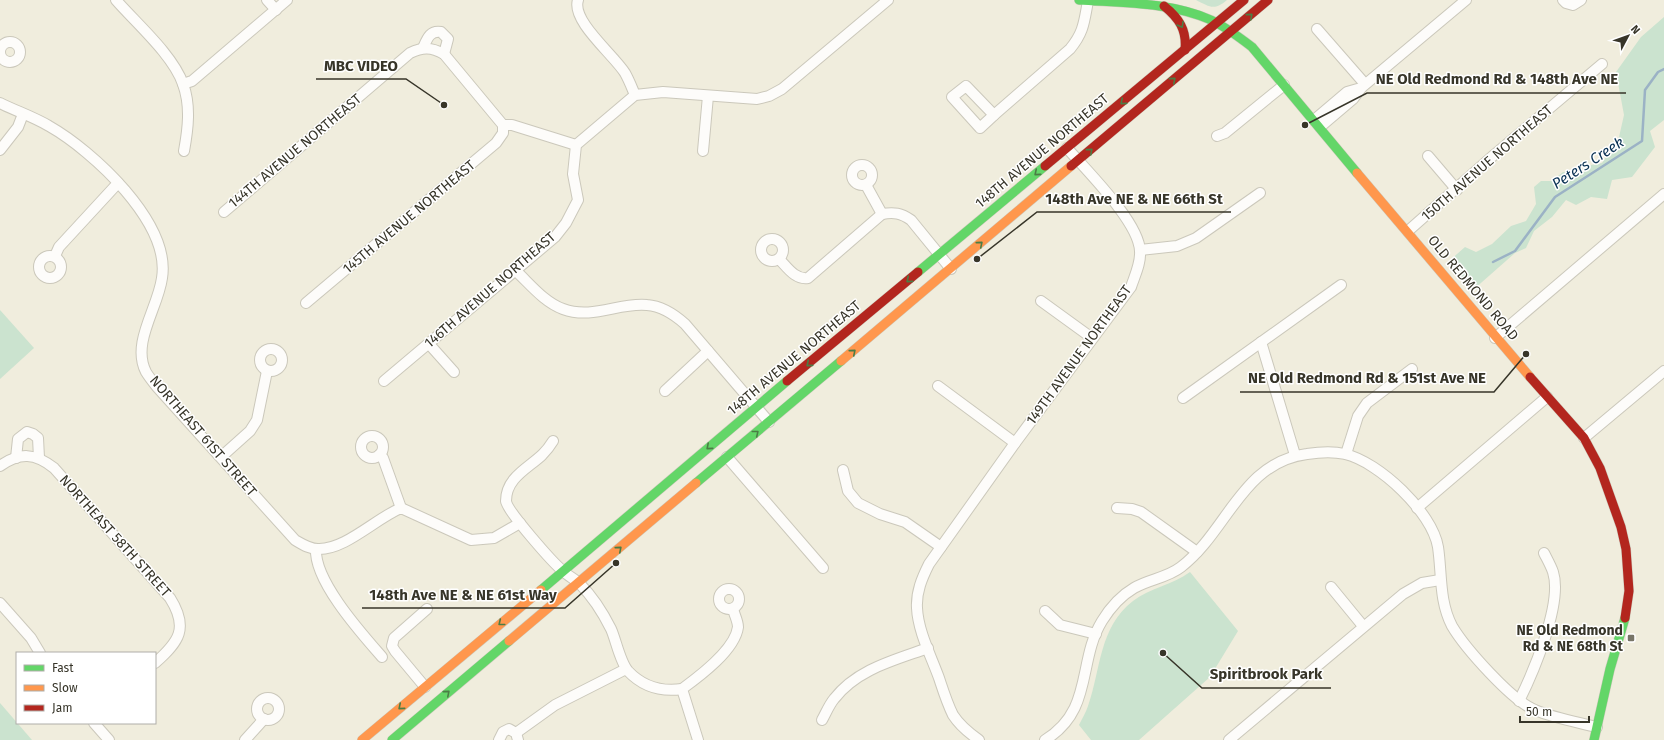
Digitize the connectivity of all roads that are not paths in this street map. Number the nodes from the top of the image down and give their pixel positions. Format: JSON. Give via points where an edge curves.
{"nodes":[{"id":1,"x":116,"y":0,"type":"edge"},
{"id":2,"x":267,"y":0,"type":"edge"},
{"id":3,"x":287,"y":0,"type":"edge"},
{"id":4,"x":1084,"y":0,"type":"edge"},
{"id":5,"x":1244,"y":0,"type":"edge"},
{"id":6,"x":1268,"y":0,"type":"edge"},
{"id":7,"x":1466,"y":0,"type":"edge"},
{"id":8,"x":1562,"y":0,"type":"edge"},
{"id":9,"x":1581,"y":0,"type":"edge"},
{"id":10,"x":885,"y":1,"type":"edge"},
{"id":11,"x":577,"y":3,"type":"edge"},
{"id":12,"x":1163,"y":6,"type":"junction"},
{"id":13,"x":276,"y":10,"type":"junction"},
{"id":14,"x":1217,"y":23,"type":"junction"},
{"id":15,"x":1317,"y":29,"type":"dead end"},
{"id":16,"x":1232,"y":31,"type":"junction"},
{"id":17,"x":423,"y":48,"type":"junction"},
{"id":18,"x":1185,"y":50,"type":"junction"},
{"id":19,"x":439,"y":51,"type":"junction"},
{"id":20,"x":1602,"y":64,"type":"dead end"},
{"id":21,"x":183,"y":84,"type":"junction"},
{"id":22,"x":1284,"y":85,"type":"junction"},
{"id":23,"x":1363,"y":86,"type":"junction"},
{"id":24,"x":635,"y":95,"type":"junction"},
{"id":25,"x":708,"y":96,"type":"junction"},
{"id":26,"x":0,"y":103,"type":"edge"},
{"id":27,"x":23,"y":114,"type":"junction"},
{"id":28,"x":994,"y":115,"type":"dead end"},
{"id":29,"x":1316,"y":124,"type":"junction"},
{"id":30,"x":503,"y":125,"type":"junction"},
{"id":31,"x":1217,"y":136,"type":"dead end"},
{"id":32,"x":576,"y":145,"type":"junction"},
{"id":33,"x":1067,"y":148,"type":"junction"},
{"id":34,"x":0,"y":150,"type":"edge"},
{"id":35,"x":703,"y":151,"type":"dead end"},
{"id":36,"x":184,"y":152,"type":"dead end"},
{"id":37,"x":1428,"y":156,"type":"dead end"},
{"id":38,"x":1078,"y":161,"type":"junction"},
{"id":39,"x":118,"y":183,"type":"junction"},
{"id":40,"x":866,"y":185,"type":"dead end"},
{"id":41,"x":1457,"y":190,"type":"junction"},
{"id":42,"x":1260,"y":193,"type":"dead end"},
{"id":43,"x":1664,"y":194,"type":"edge"},
{"id":44,"x":224,"y":212,"type":"dead end"},
{"id":45,"x":882,"y":214,"type":"junction"},
{"id":46,"x":1408,"y":231,"type":"junction"},
{"id":47,"x":1140,"y":250,"type":"junction"},
{"id":48,"x":939,"y":255,"type":"junction"},
{"id":49,"x":55,"y":256,"type":"dead end"},
{"id":50,"x":779,"y":258,"type":"dead end"},
{"id":51,"x":951,"y":269,"type":"junction"},
{"id":52,"x":516,"y":271,"type":"junction"},
{"id":53,"x":1341,"y":285,"type":"dead end"},
{"id":54,"x":1040,"y":301,"type":"dead end"},
{"id":55,"x":306,"y":303,"type":"dead end"},
{"id":56,"x":1092,"y":338,"type":"junction"},
{"id":57,"x":1495,"y":338,"type":"junction"},
{"id":58,"x":1261,"y":342,"type":"junction"},
{"id":59,"x":429,"y":344,"type":"junction"},
{"id":60,"x":708,"y":351,"type":"junction"},
{"id":61,"x":1412,"y":369,"type":"dead end"},
{"id":62,"x":267,"y":371,"type":"dead end"},
{"id":63,"x":1664,"y":371,"type":"edge"},
{"id":64,"x":454,"y":372,"type":"dead end"},
{"id":65,"x":384,"y":381,"type":"dead end"},
{"id":66,"x":938,"y":386,"type":"dead end"},
{"id":67,"x":665,"y":391,"type":"dead end"},
{"id":68,"x":1547,"y":397,"type":"junction"},
{"id":69,"x":1183,"y":398,"type":"dead end"},
{"id":70,"x":757,"y":407,"type":"junction"},
{"id":71,"x":769,"y":422,"type":"junction"},
{"id":72,"x":1584,"y":438,"type":"junction"},
{"id":73,"x":553,"y":441,"type":"dead end"},
{"id":74,"x":1015,"y":443,"type":"junction"},
{"id":75,"x":1346,"y":454,"type":"junction"},
{"id":76,"x":379,"y":455,"type":"dead end"},
{"id":77,"x":1295,"y":455,"type":"junction"},
{"id":78,"x":34,"y":457,"type":"junction"},
{"id":79,"x":221,"y":457,"type":"junction"},
{"id":80,"x":727,"y":457,"type":"junction"},
{"id":81,"x":16,"y":458,"type":"junction"},
{"id":82,"x":0,"y":466,"type":"edge"},
{"id":83,"x":843,"y":470,"type":"dead end"},
{"id":84,"x":400,"y":508,"type":"junction"},
{"id":85,"x":1117,"y":508,"type":"dead end"},
{"id":86,"x":1417,"y":508,"type":"junction"},
{"id":87,"x":520,"y":523,"type":"junction"},
{"id":88,"x":941,"y":547,"type":"junction"},
{"id":89,"x":316,"y":550,"type":"junction"},
{"id":90,"x":1197,"y":552,"type":"junction"},
{"id":91,"x":1544,"y":553,"type":"dead end"},
{"id":92,"x":823,"y":568,"type":"dead end"},
{"id":93,"x":563,"y":572,"type":"junction"},
{"id":94,"x":1440,"y":580,"type":"junction"},
{"id":95,"x":578,"y":582,"type":"junction"},
{"id":96,"x":1331,"y":587,"type":"dead end"},
{"id":97,"x":0,"y":603,"type":"edge"},
{"id":98,"x":428,"y":609,"type":"dead end"},
{"id":99,"x":732,"y":609,"type":"dead end"},
{"id":100,"x":1045,"y":611,"type":"dead end"},
{"id":101,"x":1364,"y":626,"type":"junction"},
{"id":102,"x":1096,"y":634,"type":"junction"},
{"id":103,"x":928,"y":648,"type":"junction"},
{"id":104,"x":39,"y":652,"type":"edge"},
{"id":105,"x":382,"y":657,"type":"dead end"},
{"id":106,"x":156,"y":662,"type":"edge"},
{"id":107,"x":626,"y":669,"type":"junction"},
{"id":108,"x":425,"y":687,"type":"junction"},
{"id":109,"x":682,"y":689,"type":"junction"},
{"id":110,"x":1520,"y":701,"type":"junction"},
{"id":111,"x":264,"y":719,"type":"dead end"},
{"id":112,"x":822,"y":720,"type":"dead end"},
{"id":113,"x":95,"y":724,"type":"edge"},
{"id":114,"x":1597,"y":727,"type":"junction"},
{"id":115,"x":517,"y":736,"type":"edge"},
{"id":116,"x":109,"y":740,"type":"edge"},
{"id":117,"x":245,"y":740,"type":"edge"},
{"id":118,"x":362,"y":740,"type":"edge"},
{"id":119,"x":392,"y":740,"type":"edge"},
{"id":120,"x":499,"y":740,"type":"edge"},
{"id":121,"x":698,"y":740,"type":"edge"},
{"id":122,"x":979,"y":740,"type":"edge"},
{"id":123,"x":1045,"y":740,"type":"edge"},
{"id":124,"x":1229,"y":740,"type":"edge"},
{"id":125,"x":1594,"y":740,"type":"edge"}],
"edges":[{"from":1,"to":21,"type":"street","via":[[171,62]]},
{"from":2,"to":13,"type":"street"},
{"from":3,"to":13,"type":"street"},
{"from":4,"to":12,"type":"main road","name":"OLD REDMOND ROAD"},
{"from":4,"to":28,"type":"street","via":[[1084,27],[1079,39]]},
{"from":5,"to":14,"type":"main road","name":"148TH AVENUE NORTHEAST"},
{"from":16,"to":6,"type":"main road","one_way":true},
{"from":7,"to":23,"type":"street"},
{"from":8,"to":9,"type":"street","via":[[1569,4],[1577,4]]},
{"from":10,"to":25,"type":"street","via":[[794,79],[769,96],[757,99]]},
{"from":11,"to":24,"type":"street","via":[[582,21],[625,73]]},
{"from":12,"to":14,"type":"main road","name":"OLD REDMOND ROAD","via":[[1196,13]]},
{"from":12,"to":18,"type":"main road","one_way":true,"via":[[1181,23],[1186,33]]},
{"from":13,"to":21,"type":"street","via":[[192,81]]},
{"from":14,"to":16,"type":"main road","name":"OLD REDMOND ROAD"},
{"from":14,"to":18,"type":"main road","name":"148TH AVENUE NORTHEAST"},
{"from":15,"to":23,"type":"street"},
{"from":16,"to":22,"type":"main road","name":"OLD REDMOND ROAD","via":[[1252,46]]},
{"from":38,"to":16,"type":"main road","one_way":true},
{"from":17,"to":19,"type":"street"},
{"from":17,"to":19,"type":"street","name":"144TH AVENUE NORTHEAST","via":[[430,34],[440,32],[448,40]]},
{"from":17,"to":44,"type":"street","name":"144TH AVENUE NORTHEAST","via":[[410,53]]},
{"from":18,"to":33,"type":"main road","name":"148TH AVENUE NORTHEAST","one_way":true},
{"from":19,"to":30,"type":"street"},
{"from":20,"to":41,"type":"street","name":"150TH AVENUE NORTHEAST","via":[[1494,155]]},
{"from":21,"to":36,"type":"street","via":[[188,126]]},
{"from":22,"to":29,"type":"main road","name":"OLD REDMOND ROAD"},
{"from":22,"to":31,"type":"street","via":[[1225,133]]},
{"from":23,"to":29,"type":"street","via":[[1347,92]]},
{"from":24,"to":25,"type":"street","via":[[663,92]]},
{"from":24,"to":32,"type":"street"},
{"from":25,"to":35,"type":"street"},
{"from":26,"to":27,"type":"street","name":"NORTHEAST 61ST STREET"},
{"from":27,"to":34,"type":"street","via":[[18,127]]},
{"from":27,"to":39,"type":"street","name":"NORTHEAST 61ST STREET","via":[[49,126],[76,144]]},
{"from":29,"to":46,"type":"main road","name":"OLD REDMOND ROAD"},
{"from":30,"to":32,"type":"street","via":[[512,125]]},
{"from":30,"to":55,"type":"street","name":"145TH AVENUE NORTHEAST","via":[[503,132],[496,144]]},
{"from":32,"to":52,"type":"street","name":"146TH AVENUE NORTHEAST","via":[[573,174],[578,200],[555,237]]},
{"from":33,"to":38,"type":"street"},
{"from":33,"to":48,"type":"main road","name":"148TH AVENUE NORTHEAST","one_way":true},
{"from":37,"to":41,"type":"street"},
{"from":38,"to":47,"type":"street","via":[[1128,220],[1137,237]]},
{"from":51,"to":38,"type":"main road","one_way":true},
{"from":39,"to":49,"type":"street","via":[[59,247]]},
{"from":39,"to":79,"type":"street","name":"NORTHEAST 61ST STREET","via":[[144,215],[157,239],[162,260],[163,277],[143,343],[142,356],[146,371],[157,387]]},
{"from":40,"to":45,"type":"street"},
{"from":41,"to":46,"type":"street","name":"150TH AVENUE NORTHEAST"},
{"from":42,"to":47,"type":"street","via":[[1196,238],[1177,246]]},
{"from":43,"to":57,"type":"street"},
{"from":45,"to":48,"type":"street","via":[[902,214],[911,220]]},
{"from":45,"to":50,"type":"street","via":[[808,278],[796,276]]},
{"from":46,"to":57,"type":"main road","name":"OLD REDMOND ROAD"},
{"from":47,"to":56,"type":"street","name":"149TH AVENUE NORTHEAST","via":[[1137,272],[1131,287]]},
{"from":48,"to":51,"type":"street"},
{"from":48,"to":70,"type":"main road","name":"148TH AVENUE NORTHEAST","one_way":true},
{"from":71,"to":51,"type":"main road","one_way":true},
{"from":52,"to":59,"type":"street","name":"146TH AVENUE NORTHEAST"},
{"from":52,"to":60,"type":"street","via":[[543,296],[562,309],[597,313],[634,305],[648,305],[660,309],[674,315],[685,324]]},
{"from":53,"to":58,"type":"street"},
{"from":54,"to":56,"type":"street"},
{"from":56,"to":74,"type":"street","name":"149TH AVENUE NORTHEAST"},
{"from":57,"to":68,"type":"main road","name":"OLD REDMOND ROAD"},
{"from":58,"to":69,"type":"street"},
{"from":58,"to":77,"type":"street"},
{"from":59,"to":64,"type":"street"},
{"from":59,"to":65,"type":"street","name":"146TH AVENUE NORTHEAST"},
{"from":60,"to":67,"type":"street"},
{"from":60,"to":70,"type":"street"},
{"from":61,"to":75,"type":"street","via":[[1367,404],[1358,416]]},
{"from":62,"to":79,"type":"street","via":[[257,420],[250,431]]},
{"from":63,"to":72,"type":"street"},
{"from":66,"to":74,"type":"street"},
{"from":68,"to":72,"type":"main road","name":"OLD REDMOND ROAD"},
{"from":68,"to":86,"type":"street"},
{"from":70,"to":71,"type":"street"},
{"from":70,"to":93,"type":"main road","name":"148TH AVENUE NORTHEAST","one_way":true},
{"from":80,"to":71,"type":"main road","one_way":true},
{"from":72,"to":114,"type":"main road","name":"OLD REDMOND ROAD","via":[[1600,468],[1615,506],[1626,549],[1629,591],[1624,621]]},
{"from":73,"to":87,"type":"street","via":[[543,455],[510,484],[506,504]]},
{"from":74,"to":88,"type":"street","name":"149TH AVENUE NORTHEAST"},
{"from":75,"to":77,"type":"street","via":[[1322,452]]},
{"from":75,"to":86,"type":"street","via":[[1373,466],[1391,479]]},
{"from":76,"to":84,"type":"street","via":[[383,458]]},
{"from":77,"to":90,"type":"street","via":[[1255,477]]},
{"from":78,"to":81,"type":"street"},
{"from":78,"to":81,"type":"street","via":[[38,438],[27,432],[18,438]]},
{"from":78,"to":106,"type":"street","name":"NORTHEAST 58TH STREET","via":[[44,460],[54,468],[178,610],[178,639]]},
{"from":79,"to":89,"type":"street","name":"NORTHEAST 61ST STREET","via":[[295,540]]},
{"from":80,"to":92,"type":"street"},
{"from":95,"to":80,"type":"main road","one_way":true},
{"from":81,"to":82,"type":"street"},
{"from":83,"to":88,"type":"street","via":[[848,491],[858,503],[904,522]]},
{"from":84,"to":87,"type":"street","via":[[471,540],[494,538]]},
{"from":84,"to":89,"type":"street","via":[[342,543],[329,549]]},
{"from":85,"to":90,"type":"street","via":[[1140,512]]},
{"from":86,"to":94,"type":"street","via":[[1435,536]]},
{"from":87,"to":93,"type":"street"},
{"from":88,"to":103,"type":"street","name":"149TH AVENUE NORTHEAST","via":[[921,579],[917,595],[916,608]]},
{"from":89,"to":105,"type":"street","via":[[318,565],[340,604]]},
{"from":90,"to":102,"type":"street","via":[[1180,568],[1135,587],[1124,595],[1107,614]]},
{"from":91,"to":110,"type":"street","via":[[1554,573],[1555,591],[1542,647]]},
{"from":93,"to":95,"type":"street"},
{"from":93,"to":108,"type":"main road","name":"148TH AVENUE NORTHEAST","one_way":true},
{"from":94,"to":101,"type":"street","via":[[1414,586]]},
{"from":94,"to":110,"type":"street","via":[[1444,604],[1462,641],[1503,687]]},
{"from":95,"to":107,"type":"street","via":[[595,602],[610,628]]},
{"from":119,"to":95,"type":"main road","one_way":true},
{"from":96,"to":101,"type":"street"},
{"from":97,"to":104,"type":"street","via":[[31,638]]},
{"from":98,"to":108,"type":"street","via":[[394,638],[392,646],[394,652]]},
{"from":99,"to":109,"type":"street","via":[[738,626],[734,638],[707,670]]},
{"from":100,"to":102,"type":"street","via":[[1060,625]]},
{"from":101,"to":124,"type":"street"},
{"from":102,"to":123,"type":"street","via":[[1083,685],[1071,717],[1060,730]]},
{"from":103,"to":112,"type":"street","via":[[870,669],[835,698]]},
{"from":103,"to":122,"type":"street","name":"149TH AVENUE NORTHEAST","via":[[953,714],[962,726]]},
{"from":107,"to":109,"type":"street","via":[[651,688],[669,691]]},
{"from":107,"to":115,"type":"street","via":[[555,705]]},
{"from":108,"to":118,"type":"main road","name":"148TH AVENUE NORTHEAST","one_way":true},
{"from":109,"to":121,"type":"street"},
{"from":110,"to":114,"type":"street","via":[[1535,710]]},
{"from":111,"to":117,"type":"street"},
{"from":113,"to":116,"type":"street"},
{"from":114,"to":125,"type":"main road","name":"OLD REDMOND ROAD"},
{"from":115,"to":120,"type":"street","via":[[513,730],[506,730],[500,734]]}]}
